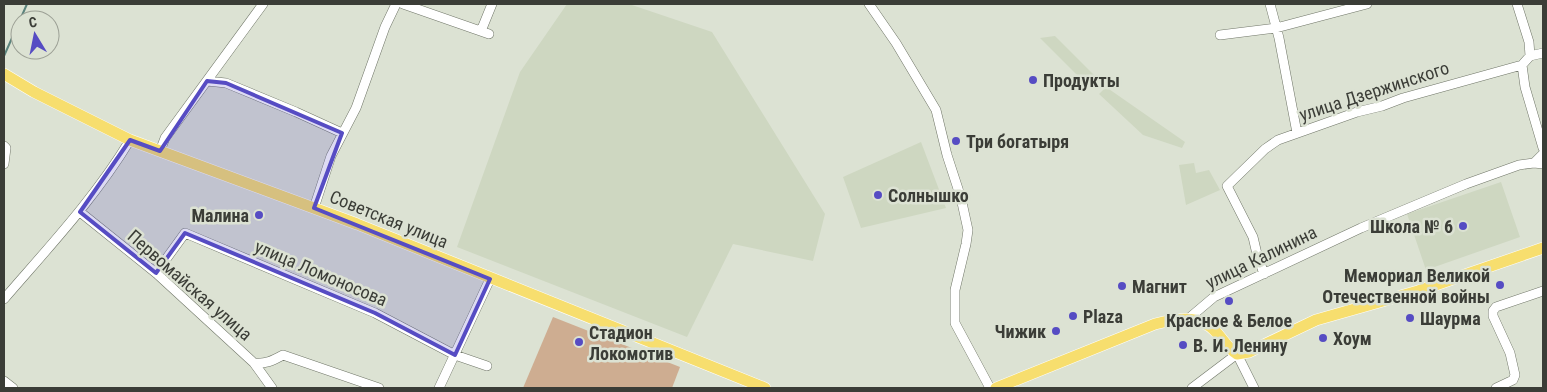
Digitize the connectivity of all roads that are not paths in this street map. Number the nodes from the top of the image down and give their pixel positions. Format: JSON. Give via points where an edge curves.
{"nodes":[{"id":1,"x":263,"y":4,"type":"edge"},
{"id":2,"x":396,"y":4,"type":"edge"},
{"id":3,"x":403,"y":4,"type":"edge"},
{"id":4,"x":492,"y":4,"type":"edge"},
{"id":5,"x":869,"y":4,"type":"edge"},
{"id":6,"x":1270,"y":4,"type":"edge"},
{"id":7,"x":1367,"y":4,"type":"edge"},
{"id":8,"x":1516,"y":4,"type":"edge"},
{"id":9,"x":1276,"y":28,"type":"junction"},
{"id":10,"x":1220,"y":35,"type":"dead end"},
{"id":11,"x":1543,"y":53,"type":"edge"},
{"id":12,"x":1530,"y":56,"type":"junction"},
{"id":13,"x":1522,"y":65,"type":"junction"},
{"id":14,"x":6,"y":79,"type":"edge"},
{"id":15,"x":207,"y":81,"type":"junction"},
{"id":16,"x":1297,"y":133,"type":"junction"},
{"id":17,"x":342,"y":134,"type":"junction"},
{"id":18,"x":130,"y":140,"type":"junction"},
{"id":19,"x":4,"y":146,"type":"edge"},
{"id":20,"x":1543,"y":148,"type":"edge"},
{"id":21,"x":160,"y":151,"type":"junction"},
{"id":22,"x":1543,"y":154,"type":"edge"},
{"id":23,"x":1539,"y":163,"type":"edge"},
{"id":24,"x":4,"y":164,"type":"edge"},
{"id":25,"x":314,"y":208,"type":"junction"},
{"id":26,"x":80,"y":212,"type":"junction"},
{"id":27,"x":1543,"y":248,"type":"edge"},
{"id":28,"x":156,"y":273,"type":"junction"},
{"id":29,"x":1264,"y":274,"type":"junction"},
{"id":30,"x":490,"y":278,"type":"junction"},
{"id":31,"x":1543,"y":291,"type":"edge"},
{"id":32,"x":4,"y":300,"type":"edge"},
{"id":33,"x":1188,"y":319,"type":"junction"},
{"id":34,"x":1237,"y":354,"type":"junction"},
{"id":35,"x":455,"y":355,"type":"junction"},
{"id":36,"x":254,"y":362,"type":"junction"},
{"id":37,"x":487,"y":366,"type":"dead end"},
{"id":38,"x":4,"y":381,"type":"edge"},
{"id":39,"x":13,"y":388,"type":"edge"},
{"id":40,"x":272,"y":388,"type":"edge"},
{"id":41,"x":378,"y":388,"type":"edge"},
{"id":42,"x":439,"y":388,"type":"edge"},
{"id":43,"x":766,"y":388,"type":"edge"},
{"id":44,"x":990,"y":388,"type":"edge"},
{"id":45,"x":996,"y":388,"type":"edge"},
{"id":46,"x":1192,"y":388,"type":"edge"},
{"id":47,"x":1254,"y":388,"type":"edge"},
{"id":48,"x":1496,"y":388,"type":"edge"}],
"edges":[{"from":1,"to":15,"type":"street"},
{"from":2,"to":17,"type":"street","via":[[356,108]]},
{"from":3,"to":4,"type":"street","via":[[485,32]]},
{"from":5,"to":44,"type":"street","via":[[936,110],[968,230],[955,290],[956,323]]},
{"from":6,"to":9,"type":"street"},
{"from":7,"to":9,"type":"street"},
{"from":8,"to":12,"type":"street","via":[[1530,42]]},
{"from":9,"to":10,"type":"street"},
{"from":9,"to":16,"type":"street"},
{"from":11,"to":12,"type":"street"},
{"from":12,"to":13,"type":"street"},
{"from":13,"to":16,"type":"street","name":"улица Дзержинского","via":[[1403,98]]},
{"from":13,"to":20,"type":"street"},
{"from":14,"to":18,"type":"main road","name":"Советская улица"},
{"from":15,"to":17,"type":"street","via":[[226,83]]},
{"from":15,"to":21,"type":"street","via":[[165,138]]},
{"from":16,"to":29,"type":"street","name":"улица Дзержинского","via":[[1265,149],[1227,186],[1253,237]]},
{"from":17,"to":25,"type":"street","via":[[331,156]]},
{"from":18,"to":21,"type":"main road","name":"Советская улица"},
{"from":18,"to":26,"type":"street","via":[[111,172]]},
{"from":19,"to":24,"type":"street"},
{"from":21,"to":25,"type":"main road","name":"Советская улица"},
{"from":22,"to":23,"type":"street"},
{"from":23,"to":29,"type":"street","name":"улица Калинина","via":[[1519,165],[1466,184],[1361,228]]},
{"from":25,"to":30,"type":"main road","name":"Советская улица"},
{"from":26,"to":28,"type":"street","name":"Первомайская улица"},
{"from":26,"to":32,"type":"street"},
{"from":27,"to":34,"type":"main road","via":[[1418,291],[1316,320],[1250,352]]},
{"from":28,"to":35,"type":"street","name":"улица Ломоносова","via":[[185,234],[375,312]]},
{"from":28,"to":36,"type":"street","name":"Первомайская улица"},
{"from":29,"to":33,"type":"street","name":"улица Калинина","via":[[1214,297]]},
{"from":30,"to":35,"type":"street"},
{"from":30,"to":43,"type":"main road","name":"Советская улица"},
{"from":31,"to":48,"type":"street","via":[[1496,307],[1493,311],[1510,352],[1515,375],[1513,380]]},
{"from":33,"to":34,"type":"main road","via":[[1214,330]]},
{"from":33,"to":45,"type":"main road","via":[[1155,324]]},
{"from":34,"to":46,"type":"street"},
{"from":34,"to":47,"type":"street"},
{"from":35,"to":37,"type":"street","name":"улица Ломоносова"},
{"from":35,"to":42,"type":"street"},
{"from":36,"to":40,"type":"street","name":"Первомайская улица"},
{"from":36,"to":41,"type":"street","via":[[265,364],[283,355]]},
{"from":38,"to":39,"type":"street"}]}
